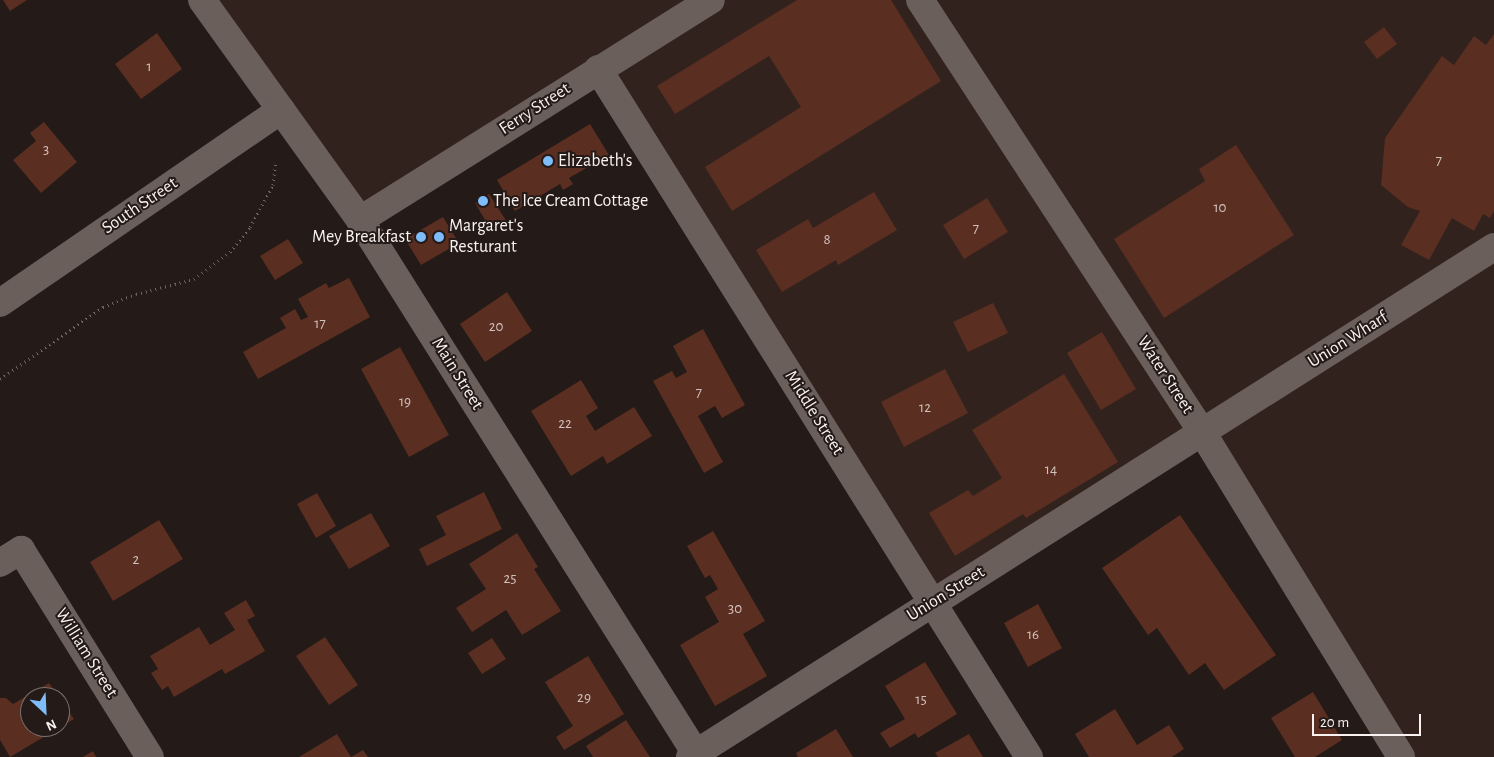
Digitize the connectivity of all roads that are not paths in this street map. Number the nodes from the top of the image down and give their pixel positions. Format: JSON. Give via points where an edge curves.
{"nodes":[{"id":1,"x":202,"y":0,"type":"edge"},
{"id":2,"x":711,"y":0,"type":"edge"},
{"id":3,"x":920,"y":0,"type":"edge"},
{"id":4,"x":598,"y":69,"type":"junction"},
{"id":5,"x":281,"y":110,"type":"junction"},
{"id":6,"x":360,"y":220,"type":"junction"},
{"id":7,"x":1494,"y":247,"type":"edge"},
{"id":8,"x":0,"y":302,"type":"edge"},
{"id":9,"x":1202,"y":432,"type":"junction"},
{"id":10,"x":10,"y":556,"type":"edge"},
{"id":11,"x":933,"y":602,"type":"junction"},
{"id":12,"x":694,"y":756,"type":"edge"},
{"id":13,"x":150,"y":757,"type":"edge"},
{"id":14,"x":1029,"y":757,"type":"edge"},
{"id":15,"x":1401,"y":757,"type":"edge"}],
"edges":[{"from":1,"to":5,"type":"street","name":"Main Street"},
{"from":2,"to":4,"type":"street","name":"Ferry Street"},
{"from":3,"to":9,"type":"street","name":"Water Street"},
{"from":4,"to":6,"type":"street","name":"Ferry Street"},
{"from":4,"to":11,"type":"street","name":"Middle Street"},
{"from":5,"to":6,"type":"street","name":"Main Street"},
{"from":5,"to":8,"type":"street","name":"South Street"},
{"from":6,"to":12,"type":"street","name":"Main Street"},
{"from":7,"to":9,"type":"street","name":"Union Wharf"},
{"from":9,"to":11,"type":"street","name":"Union Street"},
{"from":9,"to":15,"type":"street","name":"Water Street"},
{"from":10,"to":13,"type":"street","name":"William Street"},
{"from":11,"to":12,"type":"street","name":"Union Street"},
{"from":11,"to":14,"type":"street","name":"Middle Street"}]}
